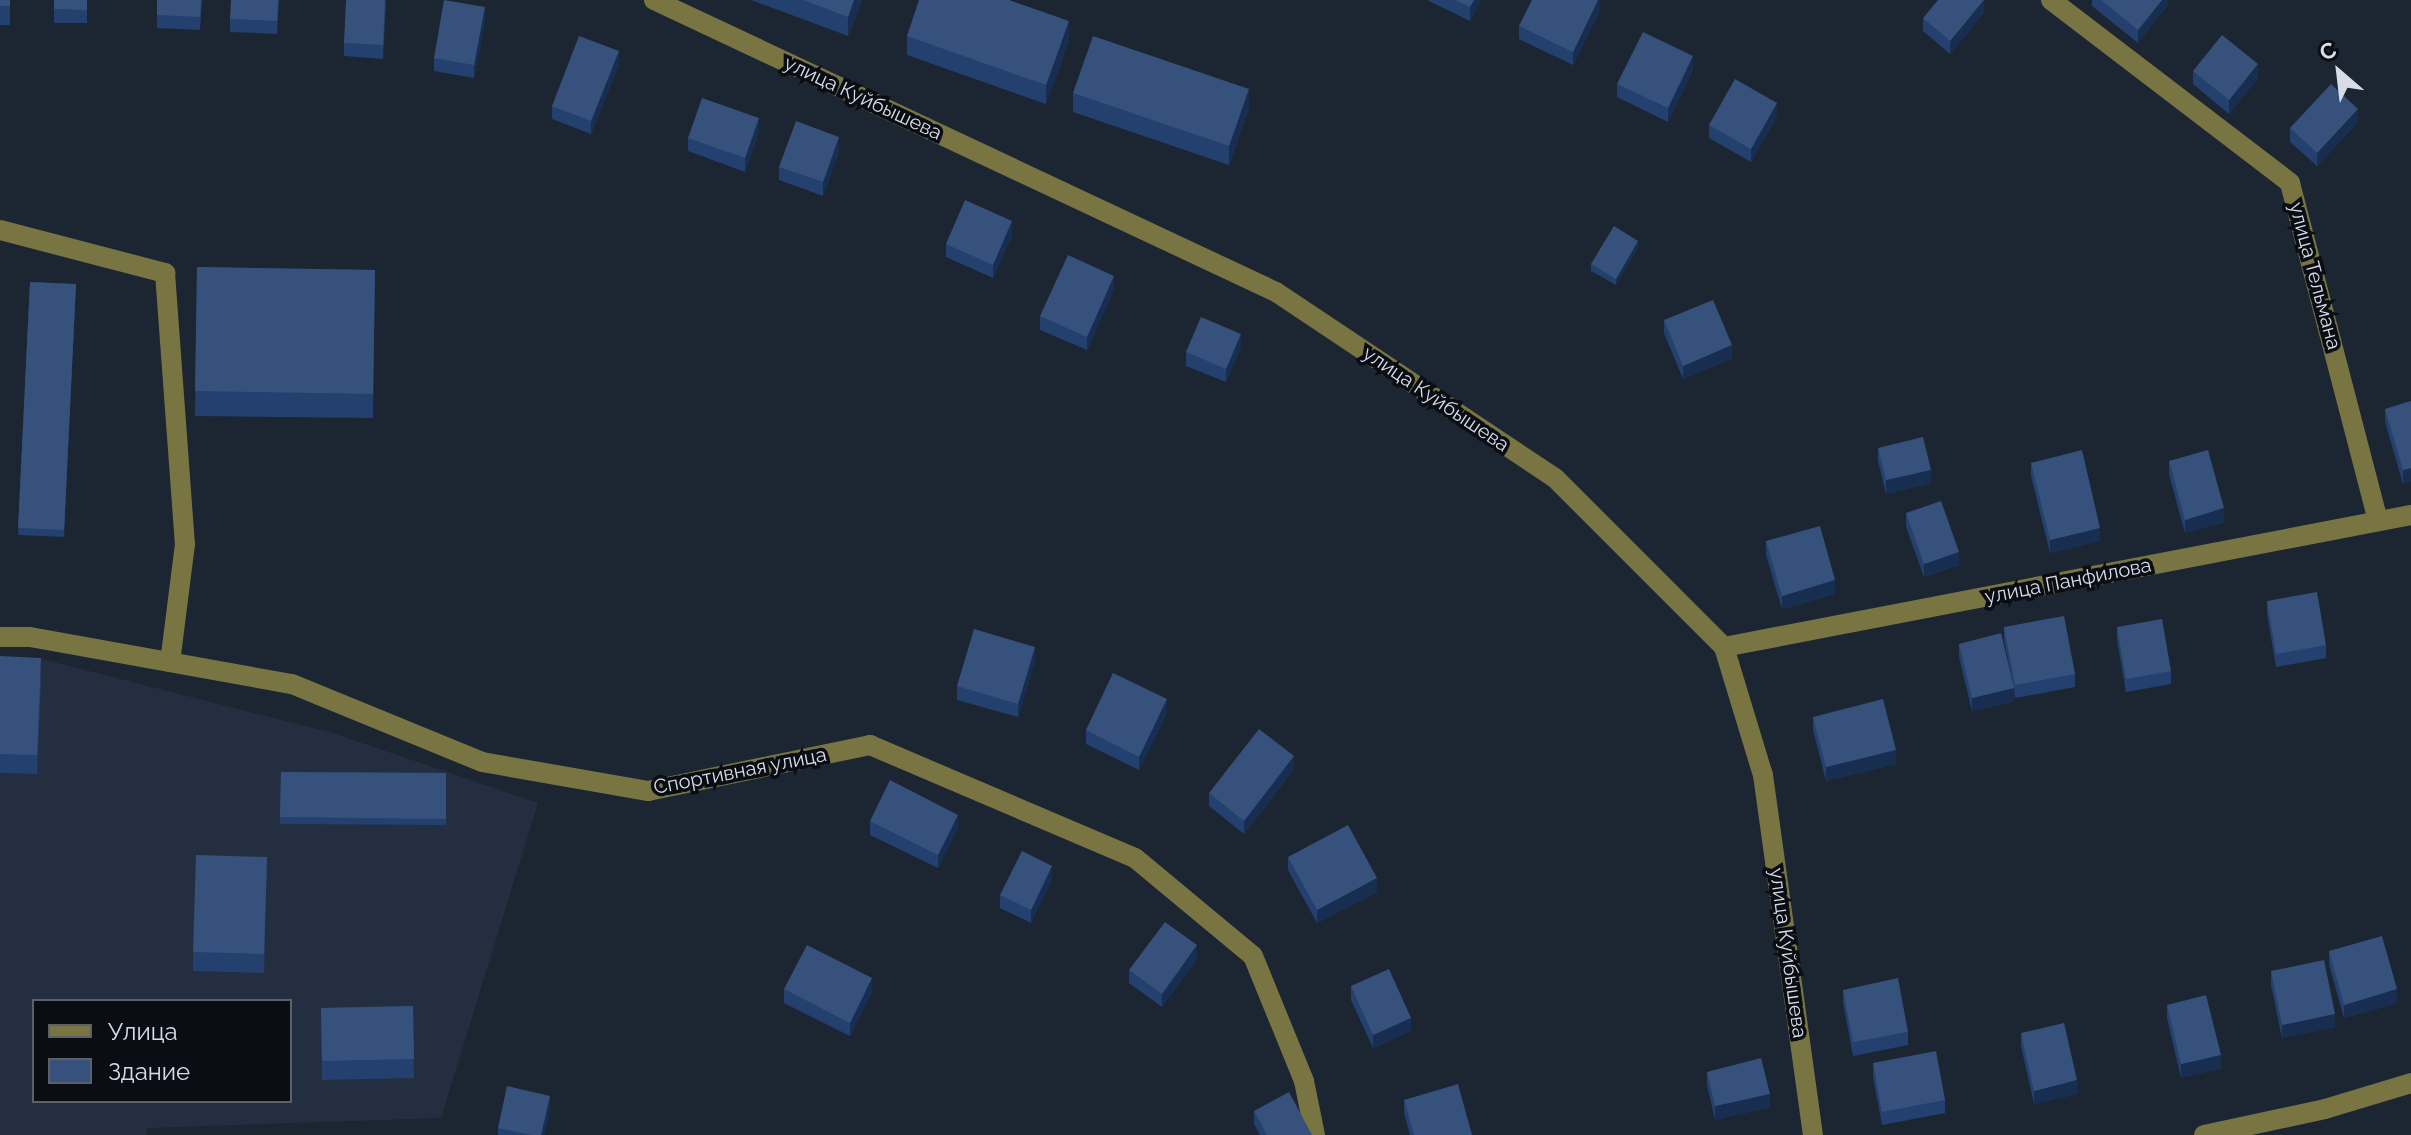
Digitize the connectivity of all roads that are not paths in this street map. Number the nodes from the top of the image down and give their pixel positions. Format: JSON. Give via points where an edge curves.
{"nodes":[{"id":1,"x":2051,"y":0,"type":"edge"},
{"id":2,"x":657,"y":1,"type":"edge"},
{"id":3,"x":0,"y":230,"type":"edge"},
{"id":4,"x":2411,"y":515,"type":"edge"},
{"id":5,"x":2378,"y":521,"type":"junction"},
{"id":6,"x":0,"y":637,"type":"edge"},
{"id":7,"x":1724,"y":647,"type":"junction"},
{"id":8,"x":170,"y":662,"type":"junction"},
{"id":9,"x":2411,"y":1083,"type":"edge"},
{"id":10,"x":1315,"y":1135,"type":"edge"},
{"id":11,"x":1813,"y":1135,"type":"edge"},
{"id":12,"x":2204,"y":1135,"type":"edge"}],
"edges":[{"from":1,"to":5,"type":"street","name":"улица Тельмана","via":[[2290,183]]},
{"from":2,"to":7,"type":"street","name":"улица Куйбышева","via":[[1276,292],[1555,478]]},
{"from":3,"to":8,"type":"street","via":[[165,273],[185,544]]},
{"from":4,"to":5,"type":"street","name":"улица Панфилова"},
{"from":5,"to":7,"type":"street","name":"улица Панфилова"},
{"from":6,"to":8,"type":"street","name":"Спортивная улица","via":[[30,637]]},
{"from":7,"to":11,"type":"street","name":"улица Куйбышева","via":[[1763,775]]},
{"from":8,"to":10,"type":"street","name":"Спортивная улица","via":[[292,684],[482,762],[648,791],[870,745],[1135,858],[1253,956],[1304,1081]]},
{"from":9,"to":12,"type":"street","via":[[2325,1109]]}]}
